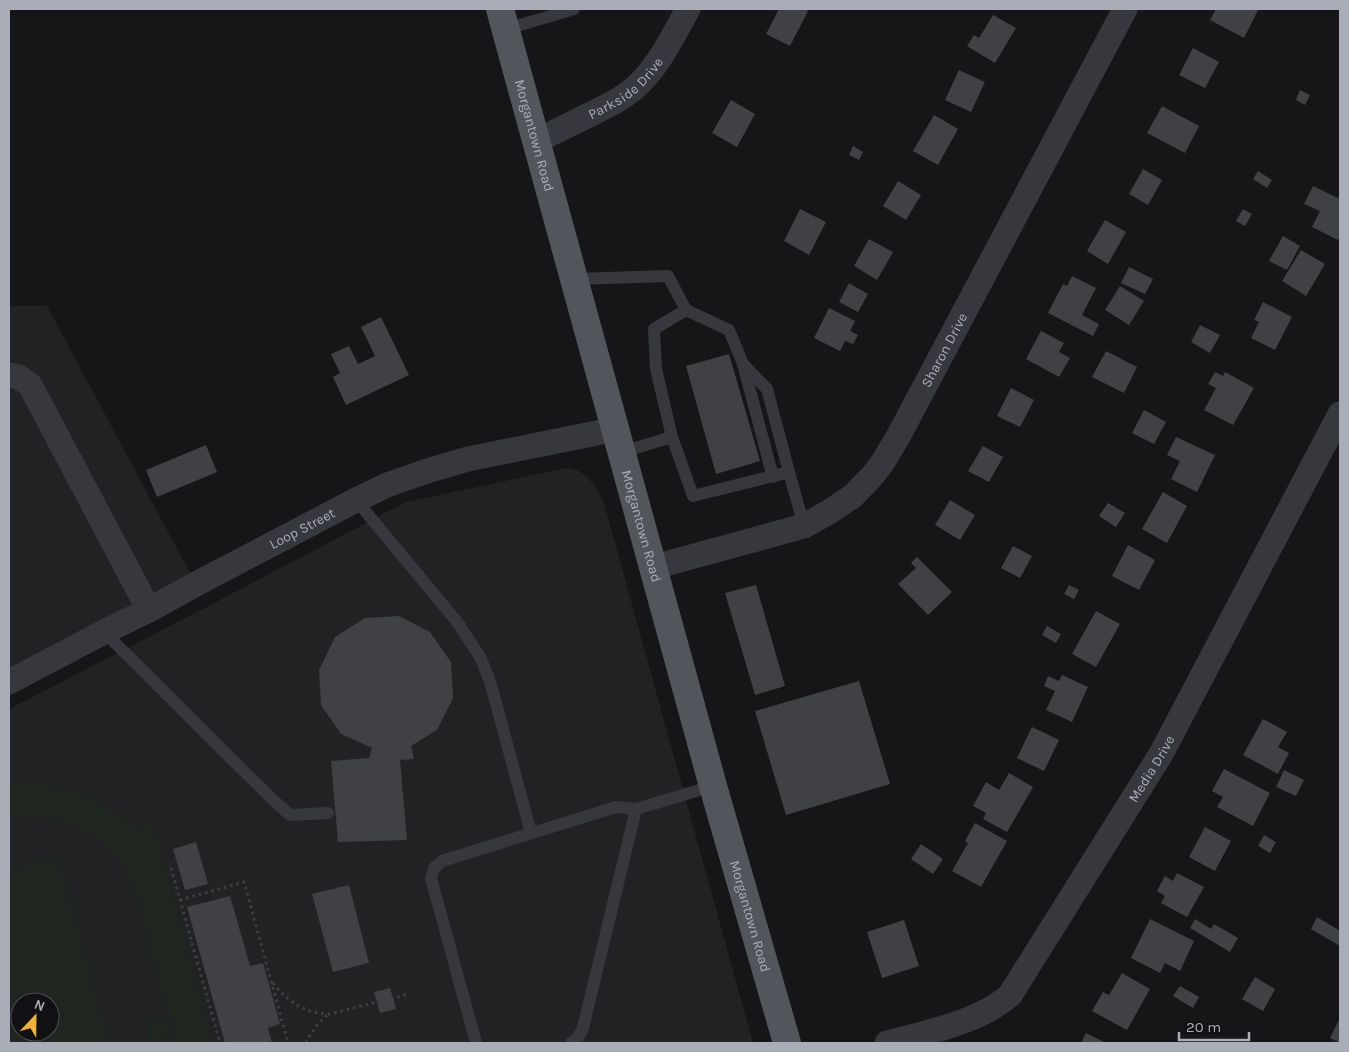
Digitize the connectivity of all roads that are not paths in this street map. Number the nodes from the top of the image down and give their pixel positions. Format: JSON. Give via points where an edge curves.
{"nodes":[{"id":1,"x":574,"y":9,"type":"edge"},
{"id":2,"x":688,"y":9,"type":"edge"},
{"id":3,"x":1125,"y":9,"type":"edge"},
{"id":4,"x":560,"y":11,"type":"edge"},
{"id":5,"x":503,"y":19,"type":"edge"},
{"id":6,"x":537,"y":141,"type":"junction"},
{"id":7,"x":575,"y":279,"type":"junction"},
{"id":8,"x":686,"y":310,"type":"junction"},
{"id":9,"x":743,"y":364,"type":"junction"},
{"id":10,"x":9,"y":375,"type":"edge"},
{"id":11,"x":1340,"y":414,"type":"edge"},
{"id":12,"x":672,"y":437,"type":"junction"},
{"id":13,"x":619,"y":440,"type":"junction"},
{"id":14,"x":788,"y":472,"type":"junction"},
{"id":15,"x":773,"y":477,"type":"junction"},
{"id":16,"x":356,"y":500,"type":"junction"},
{"id":17,"x":804,"y":526,"type":"junction"},
{"id":18,"x":654,"y":567,"type":"junction"},
{"id":19,"x":149,"y":610,"type":"junction"},
{"id":20,"x":104,"y":632,"type":"junction"},
{"id":21,"x":9,"y":682,"type":"edge"},
{"id":22,"x":713,"y":786,"type":"junction"},
{"id":23,"x":636,"y":809,"type":"junction"},
{"id":24,"x":328,"y":813,"type":"dead end"},
{"id":25,"x":531,"y":833,"type":"junction"},
{"id":26,"x":579,"y":1042,"type":"edge"},
{"id":27,"x":476,"y":1043,"type":"edge"},
{"id":28,"x":787,"y":1043,"type":"edge"},
{"id":29,"x":886,"y":1043,"type":"edge"}],
"edges":[{"from":1,"to":4,"type":"lane"},
{"from":2,"to":6,"type":"street","name":"Parkside Drive","via":[[653,68],[630,92]]},
{"from":3,"to":17,"type":"street","name":"Sharon Drive","via":[[883,462],[853,496]]},
{"from":4,"to":5,"type":"lane"},
{"from":5,"to":6,"type":"main road","name":"Morgantown Road"},
{"from":6,"to":7,"type":"main road","name":"Morgantown Road"},
{"from":7,"to":8,"type":"lane","via":[[668,276]]},
{"from":7,"to":13,"type":"main road","name":"Morgantown Road"},
{"from":8,"to":9,"type":"lane","via":[[729,330]]},
{"from":8,"to":12,"type":"lane","via":[[654,329],[656,368]]},
{"from":9,"to":14,"type":"lane","via":[[767,389]]},
{"from":9,"to":15,"type":"lane"},
{"from":10,"to":19,"type":"street","via":[[30,384]]},
{"from":11,"to":29,"type":"street","name":"Media Drive","via":[[1161,754],[1010,995],[993,1007],[951,1025]]},
{"from":12,"to":13,"type":"lane"},
{"from":12,"to":15,"type":"lane","via":[[693,496]]},
{"from":13,"to":16,"type":"street","name":"Loop Street","via":[[468,459],[427,470]]},
{"from":13,"to":18,"type":"main road","name":"Morgantown Road"},
{"from":14,"to":15,"type":"lane"},
{"from":14,"to":17,"type":"lane"},
{"from":16,"to":19,"type":"street","name":"Loop Street"},
{"from":16,"to":25,"type":"lane","via":[[458,623],[480,657],[490,681]]},
{"from":17,"to":18,"type":"street","name":"Sharon Drive"},
{"from":18,"to":22,"type":"main road","name":"Morgantown Road"},
{"from":19,"to":20,"type":"street","name":"Loop Street"},
{"from":20,"to":21,"type":"street","name":"Loop Street"},
{"from":20,"to":24,"type":"lane","via":[[290,815]]},
{"from":22,"to":23,"type":"lane"},
{"from":22,"to":28,"type":"main road","name":"Morgantown Road"},
{"from":23,"to":25,"type":"lane","via":[[616,807]]},
{"from":23,"to":26,"type":"lane"},
{"from":25,"to":27,"type":"lane","via":[[442,861],[434,868],[431,878]]}]}
